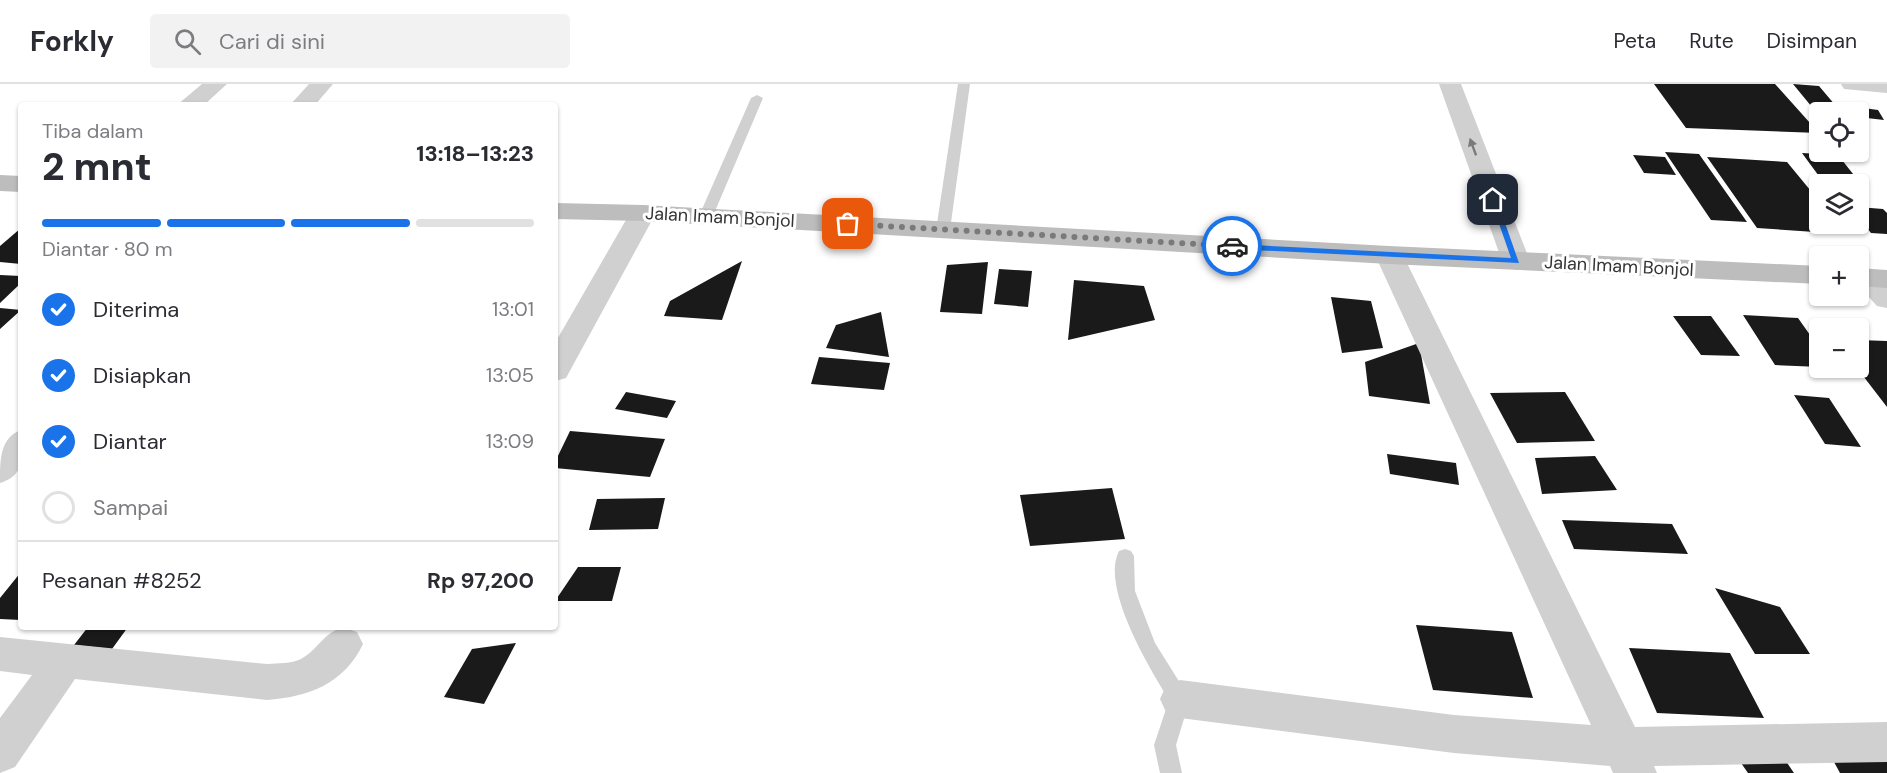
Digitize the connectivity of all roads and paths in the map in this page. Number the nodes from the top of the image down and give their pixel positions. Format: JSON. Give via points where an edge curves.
{"nodes":[{"id":1,"x":216,"y":84,"type":"edge"},
{"id":2,"x":322,"y":84,"type":"edge"},
{"id":3,"x":964,"y":84,"type":"edge"},
{"id":4,"x":1450,"y":84,"type":"edge"},
{"id":5,"x":1852,"y":84,"type":"edge"},
{"id":6,"x":1887,"y":86,"type":"edge"},
{"id":7,"x":757,"y":98,"type":"dead end"},
{"id":8,"x":193,"y":102,"type":"edge"},
{"id":9,"x":305,"y":102,"type":"edge"},
{"id":10,"x":0,"y":183,"type":"edge"},
{"id":11,"x":18,"y":184,"type":"edge"},
{"id":12,"x":558,"y":211,"type":"edge"},
{"id":13,"x":643,"y":213,"type":"junction"},
{"id":14,"x":706,"y":216,"type":"junction"},
{"id":15,"x":943,"y":230,"type":"junction"},
{"id":16,"x":1389,"y":255,"type":"junction"},
{"id":17,"x":1516,"y":261,"type":"junction"},
{"id":18,"x":1809,"y":274,"type":"edge"},
{"id":19,"x":1871,"y":278,"type":"edge"},
{"id":20,"x":1887,"y":299,"type":"edge"},
{"id":21,"x":558,"y":365,"type":"edge"},
{"id":22,"x":1125,"y":556,"type":"dead end"},
{"id":23,"x":343,"y":644,"type":"dead end"},
{"id":24,"x":0,"y":654,"type":"edge"},
{"id":25,"x":66,"y":660,"type":"junction"},
{"id":26,"x":1180,"y":699,"type":"junction"},
{"id":27,"x":1887,"y":742,"type":"edge"},
{"id":28,"x":0,"y":753,"type":"edge"},
{"id":29,"x":1629,"y":760,"type":"edge"},
{"id":30,"x":1171,"y":773,"type":"edge"}],
"edges":[{"from":1,"to":8,"type":"street"},
{"from":2,"to":9,"type":"street"},
{"from":3,"to":15,"type":"lane"},
{"from":17,"to":4,"type":"street","one_way":true},
{"from":5,"to":6,"type":"street"},
{"from":7,"to":14,"type":"lane"},
{"from":10,"to":11,"type":"main road"},
{"from":12,"to":13,"type":"main road","name":"Jalan Imam Bonjol"},
{"from":13,"to":14,"type":"main road","name":"Jalan Imam Bonjol"},
{"from":13,"to":21,"type":"street"},
{"from":14,"to":15,"type":"main road","name":"Jalan Imam Bonjol"},
{"from":15,"to":16,"type":"main road","name":"Jalan Imam Bonjol"},
{"from":16,"to":17,"type":"main road","name":"Jalan Imam Bonjol"},
{"from":16,"to":29,"type":"street"},
{"from":17,"to":18,"type":"main road","name":"Jalan Imam Bonjol"},
{"from":19,"to":20,"type":"street"},
{"from":22,"to":26,"type":"lane","via":[[1126,591],[1147,647]]},
{"from":23,"to":25,"type":"street","via":[[308,677],[267,682]]},
{"from":24,"to":25,"type":"street"},
{"from":25,"to":28,"type":"street"},
{"from":26,"to":29,"type":"street"},
{"from":26,"to":30,"type":"lane","via":[[1165,745]]},
{"from":27,"to":29,"type":"street"}]}
